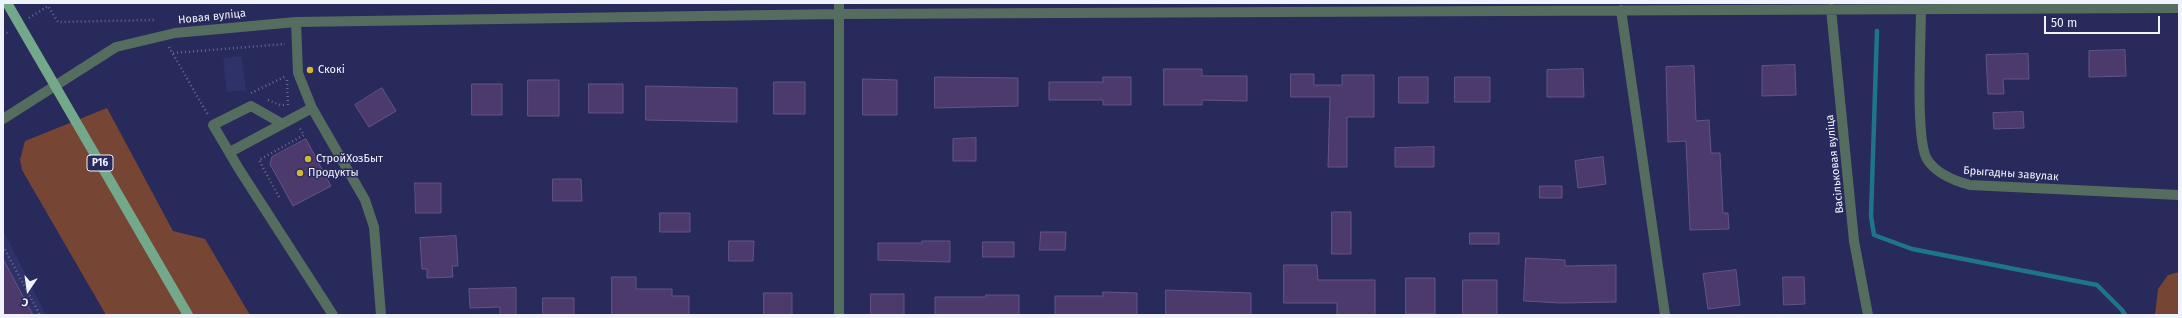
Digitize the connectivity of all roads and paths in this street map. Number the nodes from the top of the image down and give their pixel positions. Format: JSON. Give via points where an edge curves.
{"nodes":[{"id":1,"x":7,"y":3,"type":"edge"},
{"id":2,"x":839,"y":3,"type":"edge"},
{"id":3,"x":47,"y":4,"type":"edge"},
{"id":4,"x":1854,"y":6,"type":"edge"},
{"id":5,"x":1133,"y":8,"type":"edge"},
{"id":6,"x":2179,"y":8,"type":"edge"},
{"id":7,"x":1831,"y":9,"type":"junction"},
{"id":8,"x":1621,"y":10,"type":"junction"},
{"id":9,"x":1921,"y":10,"type":"junction"},
{"id":10,"x":839,"y":14,"type":"junction"},
{"id":11,"x":154,"y":20,"type":"dead end"},
{"id":12,"x":296,"y":22,"type":"junction"},
{"id":13,"x":19,"y":24,"type":"junction"},
{"id":14,"x":3,"y":35,"type":"edge"},
{"id":15,"x":163,"y":36,"type":"junction"},
{"id":16,"x":297,"y":44,"type":"junction"},
{"id":17,"x":173,"y":54,"type":"junction"},
{"id":18,"x":55,"y":85,"type":"junction"},
{"id":19,"x":312,"y":108,"type":"junction"},
{"id":20,"x":3,"y":120,"type":"edge"},
{"id":21,"x":281,"y":123,"type":"junction"},
{"id":22,"x":213,"y":125,"type":"junction"},
{"id":23,"x":230,"y":152,"type":"junction"},
{"id":24,"x":2179,"y":195,"type":"edge"},
{"id":25,"x":3,"y":246,"type":"edge"},
{"id":26,"x":40,"y":315,"type":"edge"},
{"id":27,"x":188,"y":315,"type":"edge"},
{"id":28,"x":333,"y":315,"type":"edge"},
{"id":29,"x":381,"y":315,"type":"edge"},
{"id":30,"x":839,"y":315,"type":"edge"},
{"id":31,"x":1665,"y":315,"type":"edge"},
{"id":32,"x":1868,"y":315,"type":"edge"}],
"edges":[{"from":1,"to":13,"type":"main road","number":"Р16"},
{"from":2,"to":10,"type":"street"},
{"from":3,"to":11,"type":"path","via":[[58,22]]},
{"from":3,"to":13,"type":"path"},
{"from":4,"to":7,"type":"street","name":"Новая вуліца"},
{"from":4,"to":9,"type":"street","name":"Новая вуліца"},
{"from":5,"to":8,"type":"street","name":"Новая вуліца"},
{"from":5,"to":10,"type":"street","name":"Новая вуліца"},
{"from":6,"to":9,"type":"street","name":"Новая вуліца"},
{"from":7,"to":8,"type":"street","name":"Новая вуліца"},
{"from":7,"to":32,"type":"street","name":"Васільковая вуліца","via":[[1854,241]]},
{"from":8,"to":31,"type":"street"},
{"from":9,"to":24,"type":"street","name":"Брыгадны завулак","via":[[1921,136],[1926,159],[1940,173],[1970,185]]},
{"from":10,"to":12,"type":"street","name":"Новая вуліца"},
{"from":10,"to":30,"type":"street"},
{"from":12,"to":15,"type":"street","name":"Новая вуліца","via":[[232,26]]},
{"from":12,"to":16,"type":"street"},
{"from":13,"to":14,"type":"path"},
{"from":13,"to":18,"type":"main road","number":"Р16"},
{"from":15,"to":17,"type":"path"},
{"from":15,"to":18,"type":"street","name":"Новая вуліца","via":[[116,46]]},
{"from":16,"to":17,"type":"path"},
{"from":16,"to":19,"type":"street","via":[[298,74]]},
{"from":17,"to":22,"type":"path"},
{"from":18,"to":20,"type":"street","name":"Новая вуліца"},
{"from":18,"to":27,"type":"main road","number":"Р16"},
{"from":19,"to":21,"type":"street"},
{"from":19,"to":29,"type":"street","via":[[364,200],[374,227]]},
{"from":21,"to":22,"type":"street","via":[[251,106]]},
{"from":21,"to":23,"type":"street"},
{"from":22,"to":23,"type":"street"},
{"from":23,"to":28,"type":"street"},
{"from":25,"to":26,"type":"path"}]}
